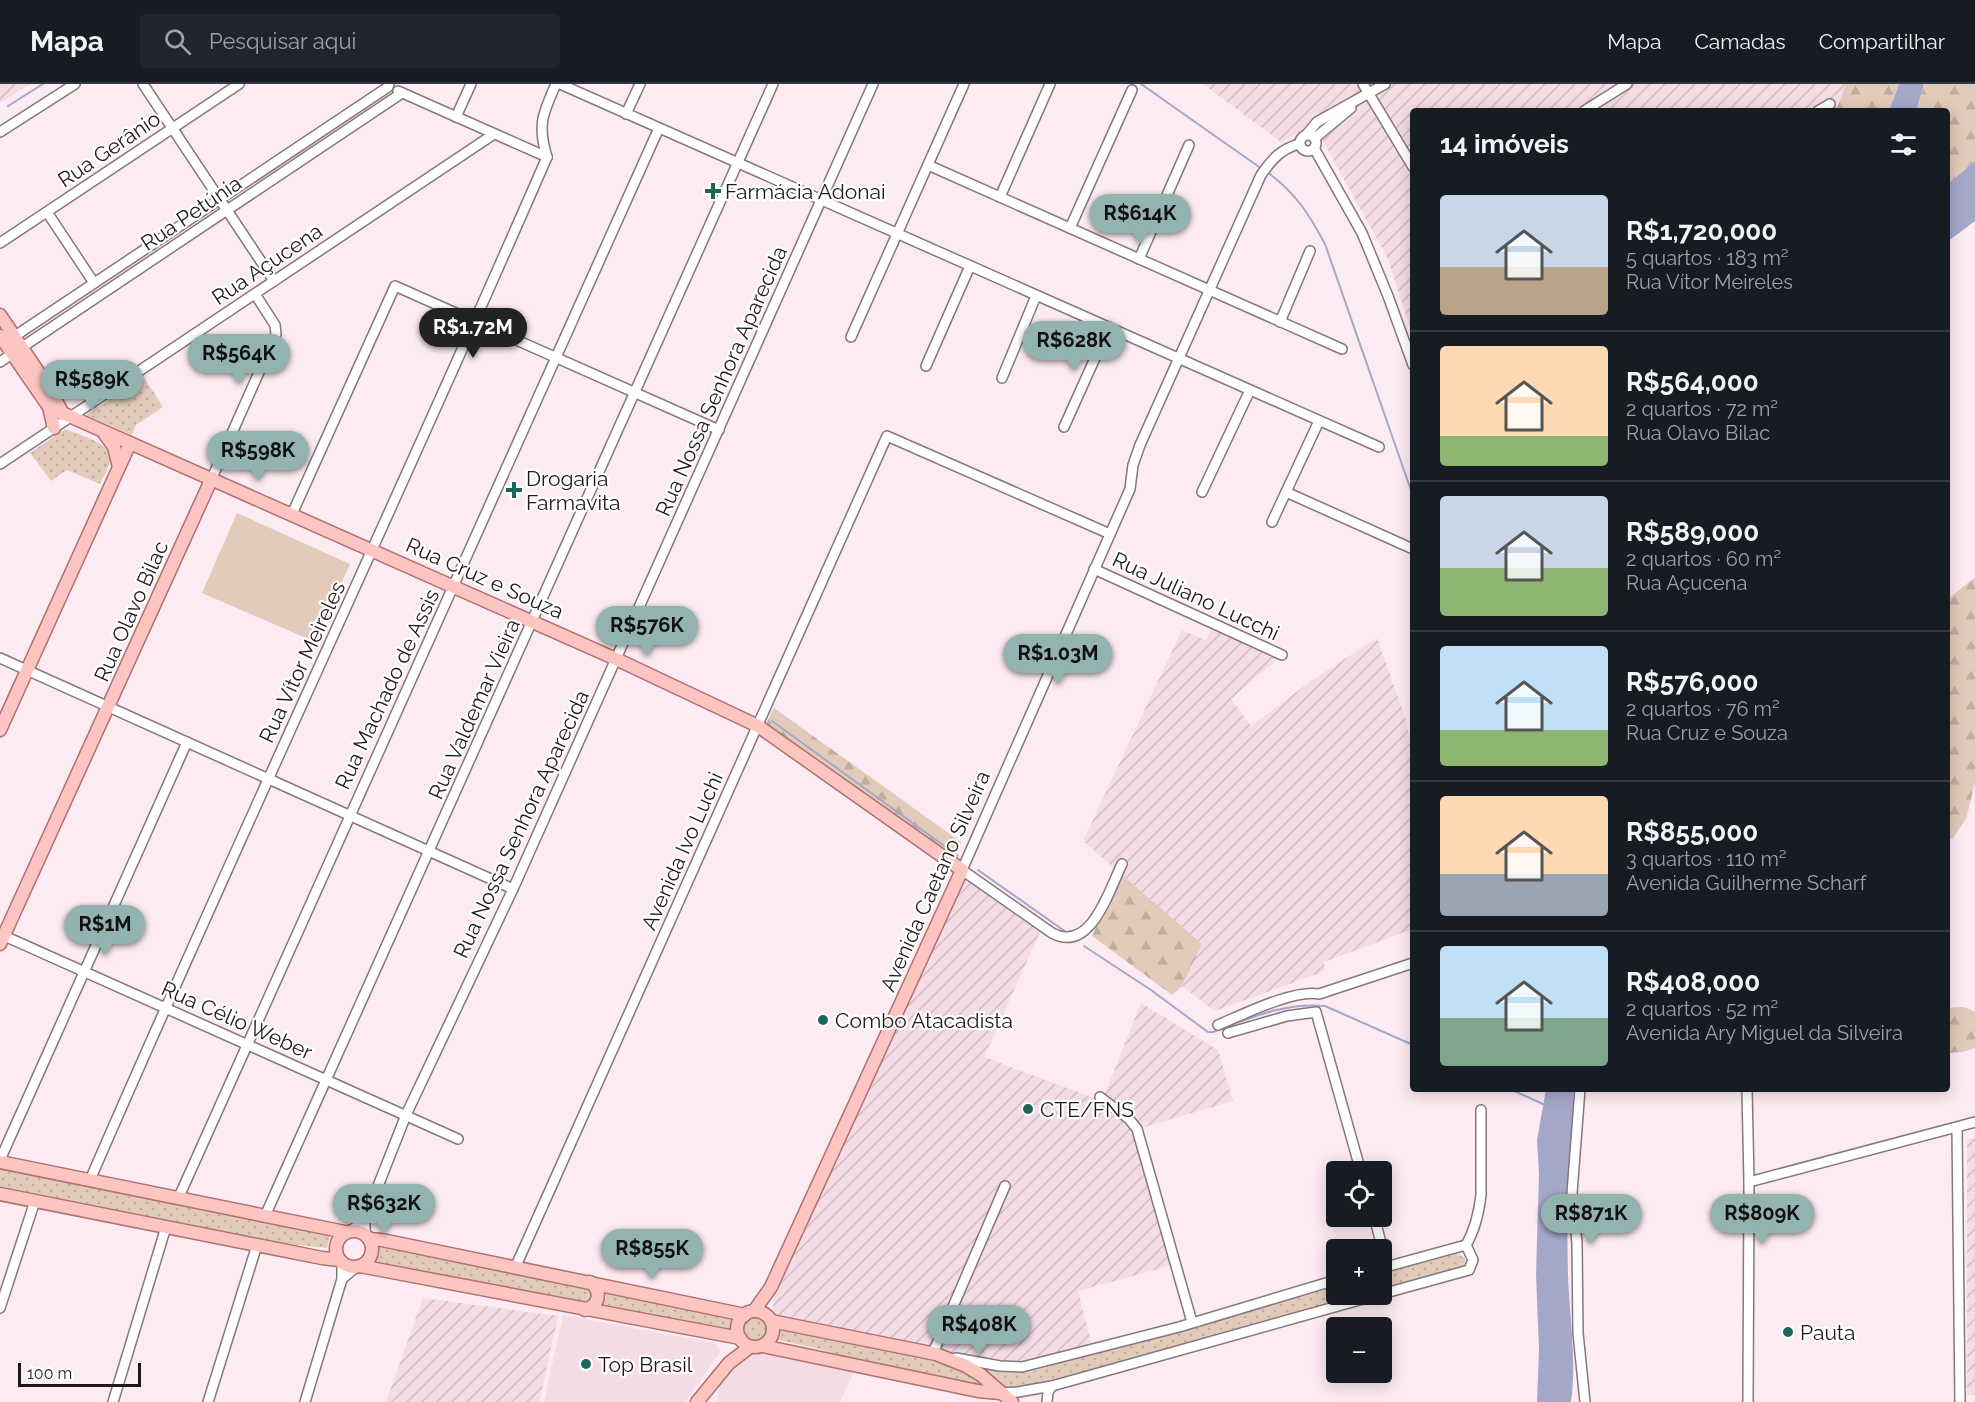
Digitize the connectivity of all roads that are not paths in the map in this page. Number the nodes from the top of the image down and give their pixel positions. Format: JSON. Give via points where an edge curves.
{"nodes":[{"id":1,"x":75,"y":84,"type":"edge"},
{"id":2,"x":143,"y":84,"type":"edge"},
{"id":3,"x":239,"y":84,"type":"edge"},
{"id":4,"x":471,"y":84,"type":"edge"},
{"id":5,"x":556,"y":84,"type":"edge"},
{"id":6,"x":560,"y":84,"type":"edge"},
{"id":7,"x":640,"y":84,"type":"edge"},
{"id":8,"x":773,"y":84,"type":"edge"},
{"id":9,"x":873,"y":84,"type":"edge"},
{"id":10,"x":964,"y":84,"type":"edge"},
{"id":11,"x":1050,"y":84,"type":"edge"},
{"id":12,"x":1363,"y":84,"type":"edge"},
{"id":13,"x":1385,"y":84,"type":"edge"},
{"id":14,"x":1628,"y":84,"type":"edge"},
{"id":15,"x":386,"y":85,"type":"edge"},
{"id":16,"x":1132,"y":90,"type":"dead end"},
{"id":17,"x":402,"y":93,"type":"junction"},
{"id":18,"x":1369,"y":93,"type":"junction"},
{"id":19,"x":1830,"y":104,"type":"dead end"},
{"id":20,"x":1589,"y":108,"type":"edge"},
{"id":21,"x":1823,"y":108,"type":"edge"},
{"id":22,"x":626,"y":114,"type":"junction"},
{"id":23,"x":456,"y":117,"type":"junction"},
{"id":24,"x":173,"y":128,"type":"junction"},
{"id":25,"x":659,"y":128,"type":"junction"},
{"id":26,"x":0,"y":132,"type":"edge"},
{"id":27,"x":494,"y":134,"type":"junction"},
{"id":28,"x":1311,"y":136,"type":"junction"},
{"id":29,"x":1299,"y":144,"type":"junction"},
{"id":30,"x":1189,"y":145,"type":"dead end"},
{"id":31,"x":1314,"y":148,"type":"junction"},
{"id":32,"x":547,"y":157,"type":"junction"},
{"id":33,"x":737,"y":163,"type":"junction"},
{"id":34,"x":1410,"y":163,"type":"edge"},
{"id":35,"x":928,"y":165,"type":"junction"},
{"id":36,"x":1000,"y":197,"type":"junction"},
{"id":37,"x":220,"y":199,"type":"junction"},
{"id":38,"x":821,"y":200,"type":"junction"},
{"id":39,"x":227,"y":210,"type":"junction"},
{"id":40,"x":47,"y":212,"type":"junction"},
{"id":41,"x":1070,"y":228,"type":"junction"},
{"id":42,"x":897,"y":233,"type":"junction"},
{"id":43,"x":0,"y":243,"type":"edge"},
{"id":44,"x":1310,"y":251,"type":"dead end"},
{"id":45,"x":1139,"y":259,"type":"junction"},
{"id":46,"x":970,"y":266,"type":"junction"},
{"id":47,"x":274,"y":281,"type":"junction"},
{"id":48,"x":94,"y":283,"type":"junction"},
{"id":49,"x":1209,"y":290,"type":"junction"},
{"id":50,"x":255,"y":294,"type":"junction"},
{"id":51,"x":1036,"y":296,"type":"junction"},
{"id":52,"x":60,"y":306,"type":"junction"},
{"id":53,"x":0,"y":315,"type":"edge"},
{"id":54,"x":68,"y":317,"type":"junction"},
{"id":55,"x":475,"y":322,"type":"junction"},
{"id":56,"x":1280,"y":322,"type":"junction"},
{"id":57,"x":1109,"y":327,"type":"junction"},
{"id":58,"x":851,"y":337,"type":"dead end"},
{"id":59,"x":5,"y":340,"type":"edge"},
{"id":60,"x":1342,"y":349,"type":"dead end"},
{"id":61,"x":17,"y":351,"type":"junction"},
{"id":62,"x":1410,"y":356,"type":"edge"},
{"id":63,"x":556,"y":358,"type":"junction"},
{"id":64,"x":1179,"y":359,"type":"junction"},
{"id":65,"x":0,"y":362,"type":"edge"},
{"id":66,"x":926,"y":366,"type":"dead end"},
{"id":67,"x":1002,"y":378,"type":"dead end"},
{"id":68,"x":1250,"y":390,"type":"junction"},
{"id":69,"x":634,"y":392,"type":"junction"},
{"id":70,"x":49,"y":407,"type":"junction"},
{"id":71,"x":67,"y":415,"type":"junction"},
{"id":72,"x":1319,"y":421,"type":"junction"},
{"id":73,"x":1064,"y":427,"type":"dead end"},
{"id":74,"x":54,"y":428,"type":"junction"},
{"id":75,"x":719,"y":430,"type":"junction"},
{"id":76,"x":104,"y":432,"type":"junction"},
{"id":77,"x":130,"y":443,"type":"junction"},
{"id":78,"x":1379,"y":447,"type":"dead end"},
{"id":79,"x":0,"y":464,"type":"edge"},
{"id":80,"x":119,"y":467,"type":"junction"},
{"id":81,"x":212,"y":478,"type":"junction"},
{"id":82,"x":1202,"y":492,"type":"dead end"},
{"id":83,"x":1286,"y":492,"type":"junction"},
{"id":84,"x":292,"y":514,"type":"junction"},
{"id":85,"x":1272,"y":522,"type":"dead end"},
{"id":86,"x":1110,"y":534,"type":"junction"},
{"id":87,"x":1410,"y":548,"type":"edge"},
{"id":88,"x":374,"y":550,"type":"junction"},
{"id":89,"x":1094,"y":569,"type":"junction"},
{"id":90,"x":454,"y":586,"type":"junction"},
{"id":91,"x":532,"y":621,"type":"junction"},
{"id":92,"x":1282,"y":655,"type":"dead end"},
{"id":93,"x":0,"y":658,"type":"edge"},
{"id":94,"x":616,"y":659,"type":"junction"},
{"id":95,"x":27,"y":670,"type":"junction"},
{"id":96,"x":109,"y":707,"type":"junction"},
{"id":97,"x":758,"y":726,"type":"junction"},
{"id":98,"x":0,"y":730,"type":"edge"},
{"id":99,"x":187,"y":742,"type":"junction"},
{"id":100,"x":268,"y":779,"type":"junction"},
{"id":101,"x":350,"y":815,"type":"junction"},
{"id":102,"x":430,"y":851,"type":"junction"},
{"id":103,"x":1122,"y":864,"type":"dead end"},
{"id":104,"x":962,"y":870,"type":"junction"},
{"id":105,"x":513,"y":889,"type":"junction"},
{"id":106,"x":1,"y":938,"type":"edge"},
{"id":107,"x":1410,"y":964,"type":"edge"},
{"id":108,"x":84,"y":971,"type":"junction"},
{"id":109,"x":1319,"y":996,"type":"junction"},
{"id":110,"x":165,"y":1008,"type":"junction"},
{"id":111,"x":1316,"y":1011,"type":"junction"},
{"id":112,"x":1218,"y":1025,"type":"dead end"},
{"id":113,"x":1228,"y":1033,"type":"dead end"},
{"id":114,"x":247,"y":1044,"type":"junction"},
{"id":115,"x":327,"y":1079,"type":"junction"},
{"id":116,"x":1580,"y":1092,"type":"edge"},
{"id":117,"x":1747,"y":1092,"type":"edge"},
{"id":118,"x":1100,"y":1096,"type":"dead end"},
{"id":119,"x":1481,"y":1110,"type":"dead end"},
{"id":120,"x":406,"y":1115,"type":"junction"},
{"id":121,"x":1975,"y":1122,"type":"edge"},
{"id":122,"x":1957,"y":1128,"type":"junction"},
{"id":123,"x":458,"y":1139,"type":"dead end"},
{"id":124,"x":0,"y":1161,"type":"edge"},
{"id":125,"x":1358,"y":1161,"type":"edge"},
{"id":126,"x":90,"y":1180,"type":"junction"},
{"id":127,"x":1749,"y":1182,"type":"junction"},
{"id":128,"x":1005,"y":1186,"type":"dead end"},
{"id":129,"x":0,"y":1194,"type":"edge"},
{"id":130,"x":178,"y":1198,"type":"junction"},
{"id":131,"x":35,"y":1201,"type":"junction"},
{"id":132,"x":265,"y":1216,"type":"junction"},
{"id":133,"x":365,"y":1219,"type":"junction"},
{"id":134,"x":166,"y":1227,"type":"junction"},
{"id":135,"x":349,"y":1231,"type":"junction"},
{"id":136,"x":367,"y":1237,"type":"junction"},
{"id":137,"x":257,"y":1245,"type":"junction"},
{"id":138,"x":1466,"y":1245,"type":"junction"},
{"id":139,"x":340,"y":1261,"type":"junction"},
{"id":140,"x":1392,"y":1265,"type":"edge"},
{"id":141,"x":358,"y":1267,"type":"junction"},
{"id":142,"x":515,"y":1268,"type":"junction"},
{"id":143,"x":342,"y":1279,"type":"junction"},
{"id":144,"x":590,"y":1282,"type":"junction"},
{"id":145,"x":1326,"y":1283,"type":"edge"},
{"id":146,"x":771,"y":1287,"type":"junction"},
{"id":147,"x":1392,"y":1291,"type":"edge"},
{"id":148,"x":1342,"y":1305,"type":"edge"},
{"id":149,"x":0,"y":1308,"type":"edge"},
{"id":150,"x":585,"y":1310,"type":"junction"},
{"id":151,"x":749,"y":1313,"type":"junction"},
{"id":152,"x":770,"y":1318,"type":"junction"},
{"id":153,"x":1192,"y":1322,"type":"junction"},
{"id":154,"x":748,"y":1343,"type":"junction"},
{"id":155,"x":935,"y":1354,"type":"junction"},
{"id":156,"x":920,"y":1379,"type":"junction"},
{"id":157,"x":712,"y":1385,"type":"junction"},
{"id":158,"x":1052,"y":1386,"type":"junction"},
{"id":159,"x":1000,"y":1393,"type":"junction"},
{"id":160,"x":113,"y":1402,"type":"edge"},
{"id":161,"x":208,"y":1402,"type":"edge"},
{"id":162,"x":305,"y":1402,"type":"edge"},
{"id":163,"x":697,"y":1402,"type":"edge"},
{"id":164,"x":712,"y":1402,"type":"edge"},
{"id":165,"x":980,"y":1402,"type":"edge"},
{"id":166,"x":1012,"y":1402,"type":"edge"},
{"id":167,"x":1047,"y":1402,"type":"edge"},
{"id":168,"x":1584,"y":1402,"type":"edge"},
{"id":169,"x":1748,"y":1402,"type":"edge"},
{"id":170,"x":1960,"y":1402,"type":"edge"}],
"edges":[{"from":1,"to":26,"type":"street"},
{"from":2,"to":24,"type":"street"},
{"from":3,"to":24,"type":"street","name":"Rua Gerânio"},
{"from":4,"to":23,"type":"street"},
{"from":5,"to":32,"type":"street","via":[[541,121]]},
{"from":6,"to":22,"type":"street"},
{"from":7,"to":22,"type":"street"},
{"from":8,"to":33,"type":"street","name":"Rua Valdemar Vieira"},
{"from":9,"to":38,"type":"street","name":"Rua Nossa Senhora Aparecida"},
{"from":10,"to":35,"type":"street"},
{"from":11,"to":36,"type":"street"},
{"from":12,"to":18,"type":"street"},
{"from":13,"to":18,"type":"street"},
{"from":14,"to":20,"type":"street"},
{"from":15,"to":17,"type":"street"},
{"from":15,"to":37,"type":"street","name":"Rua Petúnia"},
{"from":16,"to":41,"type":"street"},
{"from":17,"to":23,"type":"street"},
{"from":17,"to":39,"type":"street","name":"Rua Petúnia"},
{"from":18,"to":28,"type":"street","via":[[1317,122]]},
{"from":18,"to":34,"type":"street"},
{"from":19,"to":21,"type":"street"},
{"from":22,"to":25,"type":"street"},
{"from":23,"to":27,"type":"street"},
{"from":24,"to":37,"type":"street"},
{"from":24,"to":40,"type":"street","name":"Rua Gerânio"},
{"from":25,"to":33,"type":"street"},
{"from":25,"to":63,"type":"street","name":"Rua Machado de Assis"},
{"from":27,"to":32,"type":"street"},
{"from":27,"to":47,"type":"street","name":"Rua Açucena"},
{"from":28,"to":29,"type":"street","via":[[1302,137]]},
{"from":28,"to":31,"type":"street","via":[[1316,143]]},
{"from":29,"to":31,"type":"street","via":[[1306,151]]},
{"from":29,"to":49,"type":"street","name":"Avenida Caetano Silveira","via":[[1287,147],[1261,175]]},
{"from":30,"to":45,"type":"street"},
{"from":31,"to":62,"type":"street","via":[[1362,233]]},
{"from":32,"to":55,"type":"street","name":"Rua Vítor Meireles"},
{"from":33,"to":38,"type":"street"},
{"from":33,"to":69,"type":"street","name":"Rua Valdemar Vieira"},
{"from":35,"to":36,"type":"street"},
{"from":35,"to":42,"type":"street"},
{"from":36,"to":41,"type":"street"},
{"from":37,"to":39,"type":"street"},
{"from":37,"to":48,"type":"street","name":"Rua Petúnia"},
{"from":38,"to":42,"type":"street"},
{"from":38,"to":75,"type":"street","name":"Rua Nossa Senhora Aparecida"},
{"from":39,"to":47,"type":"street"},
{"from":39,"to":54,"type":"street","name":"Rua Petúnia"},
{"from":40,"to":43,"type":"street","name":"Rua Gerânio"},
{"from":40,"to":48,"type":"street"},
{"from":41,"to":45,"type":"street"},
{"from":42,"to":46,"type":"street"},
{"from":42,"to":58,"type":"street"},
{"from":44,"to":56,"type":"street"},
{"from":45,"to":49,"type":"street"},
{"from":46,"to":51,"type":"street"},
{"from":46,"to":66,"type":"street"},
{"from":47,"to":50,"type":"street","name":"Rua Açucena"},
{"from":48,"to":52,"type":"street","name":"Rua Petúnia"},
{"from":49,"to":56,"type":"street"},
{"from":49,"to":64,"type":"street","name":"Avenida Caetano Silveira"},
{"from":50,"to":71,"type":"street","name":"Rua Açucena"},
{"from":50,"to":81,"type":"street","name":"Rua Olavo Bilac","via":[[275,325],[276,334]]},
{"from":51,"to":57,"type":"street"},
{"from":51,"to":67,"type":"street"},
{"from":52,"to":54,"type":"street"},
{"from":52,"to":59,"type":"street","name":"Rua Petúnia"},
{"from":53,"to":59,"type":"main road"},
{"from":54,"to":61,"type":"street","name":"Rua Petúnia"},
{"from":55,"to":63,"type":"street"},
{"from":55,"to":84,"type":"street","via":[[395,286]]},
{"from":55,"to":88,"type":"street","name":"Rua Vítor Meireles"},
{"from":56,"to":60,"type":"street"},
{"from":57,"to":64,"type":"street"},
{"from":57,"to":73,"type":"street"},
{"from":59,"to":61,"type":"main road"},
{"from":61,"to":65,"type":"street","name":"Rua Petúnia"},
{"from":61,"to":70,"type":"main road"},
{"from":61,"to":71,"type":"main road"},
{"from":63,"to":69,"type":"street"},
{"from":63,"to":90,"type":"street","name":"Rua Machado de Assis"},
{"from":64,"to":68,"type":"street"},
{"from":64,"to":86,"type":"street","name":"Avenida Caetano Silveira","via":[[1140,445],[1130,489]]},
{"from":68,"to":72,"type":"street"},
{"from":68,"to":82,"type":"street"},
{"from":69,"to":75,"type":"street"},
{"from":69,"to":91,"type":"street","name":"Rua Valdemar Vieira"},
{"from":70,"to":71,"type":"main road","name":"Rua Cruz e Souza"},
{"from":70,"to":74,"type":"main road"},
{"from":71,"to":74,"type":"street","name":"Rua Açucena"},
{"from":71,"to":76,"type":"main road","name":"Rua Cruz e Souza"},
{"from":72,"to":78,"type":"street"},
{"from":72,"to":83,"type":"street"},
{"from":74,"to":79,"type":"street","name":"Rua Açucena"},
{"from":75,"to":94,"type":"street","name":"Rua Nossa Senhora Aparecida"},
{"from":76,"to":77,"type":"main road","name":"Rua Cruz e Souza"},
{"from":76,"to":80,"type":"main road","via":[[114,447]]},
{"from":77,"to":80,"type":"main road"},
{"from":77,"to":81,"type":"main road","name":"Rua Cruz e Souza"},
{"from":80,"to":95,"type":"main road"},
{"from":81,"to":84,"type":"main road","name":"Rua Cruz e Souza"},
{"from":81,"to":96,"type":"main road","name":"Rua Olavo Bilac"},
{"from":83,"to":85,"type":"street"},
{"from":83,"to":87,"type":"street"},
{"from":84,"to":88,"type":"main road","name":"Rua Cruz e Souza"},
{"from":86,"to":89,"type":"street","name":"Avenida Caetano Silveira"},
{"from":86,"to":97,"type":"street","name":"Avenida Ivo Luchi","via":[[887,436]]},
{"from":88,"to":90,"type":"main road","name":"Rua Cruz e Souza"},
{"from":88,"to":100,"type":"street","name":"Rua Vítor Meireles"},
{"from":89,"to":92,"type":"street","name":"Rua Juliano Lucchi"},
{"from":89,"to":104,"type":"street","name":"Avenida Caetano Silveira"},
{"from":90,"to":91,"type":"main road","name":"Rua Cruz e Souza"},
{"from":90,"to":101,"type":"street","name":"Rua Machado de Assis"},
{"from":91,"to":94,"type":"main road","name":"Rua Cruz e Souza"},
{"from":91,"to":102,"type":"street","name":"Rua Valdemar Vieira"},
{"from":93,"to":95,"type":"street"},
{"from":94,"to":97,"type":"main road","name":"Rua Cruz e Souza"},
{"from":94,"to":105,"type":"street","name":"Rua Nossa Senhora Aparecida"},
{"from":95,"to":96,"type":"street"},
{"from":95,"to":98,"type":"main road"},
{"from":96,"to":99,"type":"street"},
{"from":96,"to":106,"type":"main road","name":"Rua Olavo Bilac"},
{"from":97,"to":104,"type":"main road","name":"Rua Cruz e Souza"},
{"from":97,"to":142,"type":"street","name":"Avenida Ivo Luchi"},
{"from":99,"to":100,"type":"street"},
{"from":99,"to":108,"type":"street"},
{"from":100,"to":101,"type":"street"},
{"from":100,"to":110,"type":"street","name":"Rua Vítor Meireles"},
{"from":101,"to":102,"type":"street"},
{"from":101,"to":114,"type":"street","name":"Rua Machado de Assis"},
{"from":102,"to":105,"type":"street"},
{"from":102,"to":115,"type":"street","name":"Rua Valdemar Vieira"},
{"from":103,"to":104,"type":"street","via":[[1089,928],[1065,938]]},
{"from":104,"to":146,"type":"main road","name":"Avenida Caetano Silveira"},
{"from":105,"to":120,"type":"street","name":"Rua Nossa Senhora Aparecida"},
{"from":106,"to":108,"type":"street","name":"Rua Célio Weber"},
{"from":107,"to":109,"type":"street"},
{"from":108,"to":110,"type":"street","name":"Rua Célio Weber"},
{"from":108,"to":124,"type":"street"},
{"from":109,"to":111,"type":"street"},
{"from":109,"to":112,"type":"street","via":[[1303,994],[1274,1002]]},
{"from":110,"to":114,"type":"street","name":"Rua Célio Weber"},
{"from":110,"to":126,"type":"street","name":"Rua Vítor Meireles"},
{"from":111,"to":113,"type":"street"},
{"from":111,"to":125,"type":"street"},
{"from":114,"to":115,"type":"street","name":"Rua Célio Weber"},
{"from":114,"to":130,"type":"street","name":"Rua Machado de Assis"},
{"from":115,"to":120,"type":"street","name":"Rua Célio Weber"},
{"from":115,"to":132,"type":"street","name":"Rua Valdemar Vieira"},
{"from":116,"to":168,"type":"street","via":[[1572,1192]]},
{"from":117,"to":127,"type":"street"},
{"from":118,"to":153,"type":"street","via":[[1137,1129]]},
{"from":119,"to":138,"type":"street","via":[[1481,1195]]},
{"from":120,"to":123,"type":"street","name":"Rua Célio Weber"},
{"from":120,"to":133,"type":"street","name":"Rua Nossa Senhora Aparecida"},
{"from":121,"to":122,"type":"street"},
{"from":122,"to":127,"type":"street"},
{"from":122,"to":170,"type":"street"},
{"from":124,"to":126,"type":"main road"},
{"from":126,"to":130,"type":"main road"},
{"from":127,"to":169,"type":"street"},
{"from":128,"to":155,"type":"street"},
{"from":129,"to":131,"type":"main road"},
{"from":130,"to":132,"type":"main road"},
{"from":131,"to":134,"type":"main road"},
{"from":131,"to":149,"type":"street"},
{"from":132,"to":135,"type":"main road"},
{"from":133,"to":135,"type":"street","name":"Rua Nossa Senhora Aparecida"},
{"from":133,"to":136,"type":"street","name":"Rua Nossa Senhora Aparecida"},
{"from":134,"to":137,"type":"main road"},
{"from":134,"to":160,"type":"street"},
{"from":135,"to":136,"type":"main road"},
{"from":135,"to":139,"type":"main road","via":[[335,1244]]},
{"from":136,"to":141,"type":"main road","via":[[371,1255]]},
{"from":136,"to":142,"type":"main road"},
{"from":137,"to":139,"type":"main road"},
{"from":137,"to":161,"type":"street"},
{"from":138,"to":140,"type":"street"},
{"from":138,"to":147,"type":"street","via":[[1473,1260],[1469,1270]]},
{"from":139,"to":141,"type":"main road"},
{"from":139,"to":143,"type":"street"},
{"from":141,"to":143,"type":"street"},
{"from":141,"to":150,"type":"main road"},
{"from":142,"to":144,"type":"main road"},
{"from":143,"to":162,"type":"street"},
{"from":144,"to":150,"type":"main road","via":[[598,1298],[595,1305]]},
{"from":144,"to":151,"type":"main road"},
{"from":145,"to":153,"type":"street"},
{"from":146,"to":151,"type":"main road","name":"Avenida Caetano Silveira"},
{"from":146,"to":152,"type":"main road","name":"Avenida Caetano Silveira"},
{"from":148,"to":158,"type":"street"},
{"from":150,"to":154,"type":"main road"},
{"from":151,"to":152,"type":"main road"},
{"from":151,"to":154,"type":"main road","via":[[738,1323],[738,1334]]},
{"from":152,"to":154,"type":"main road","via":[[771,1338]]},
{"from":152,"to":155,"type":"main road"},
{"from":153,"to":155,"type":"street","via":[[1022,1367]]},
{"from":154,"to":156,"type":"main road"},
{"from":154,"to":157,"type":"main road"},
{"from":155,"to":159,"type":"main road","via":[[981,1375]]},
{"from":156,"to":159,"type":"main road"},
{"from":156,"to":165,"type":"main road"},
{"from":157,"to":163,"type":"main road"},
{"from":157,"to":164,"type":"main road"},
{"from":158,"to":159,"type":"street"},
{"from":158,"to":167,"type":"street"},
{"from":159,"to":166,"type":"main road"}]}
